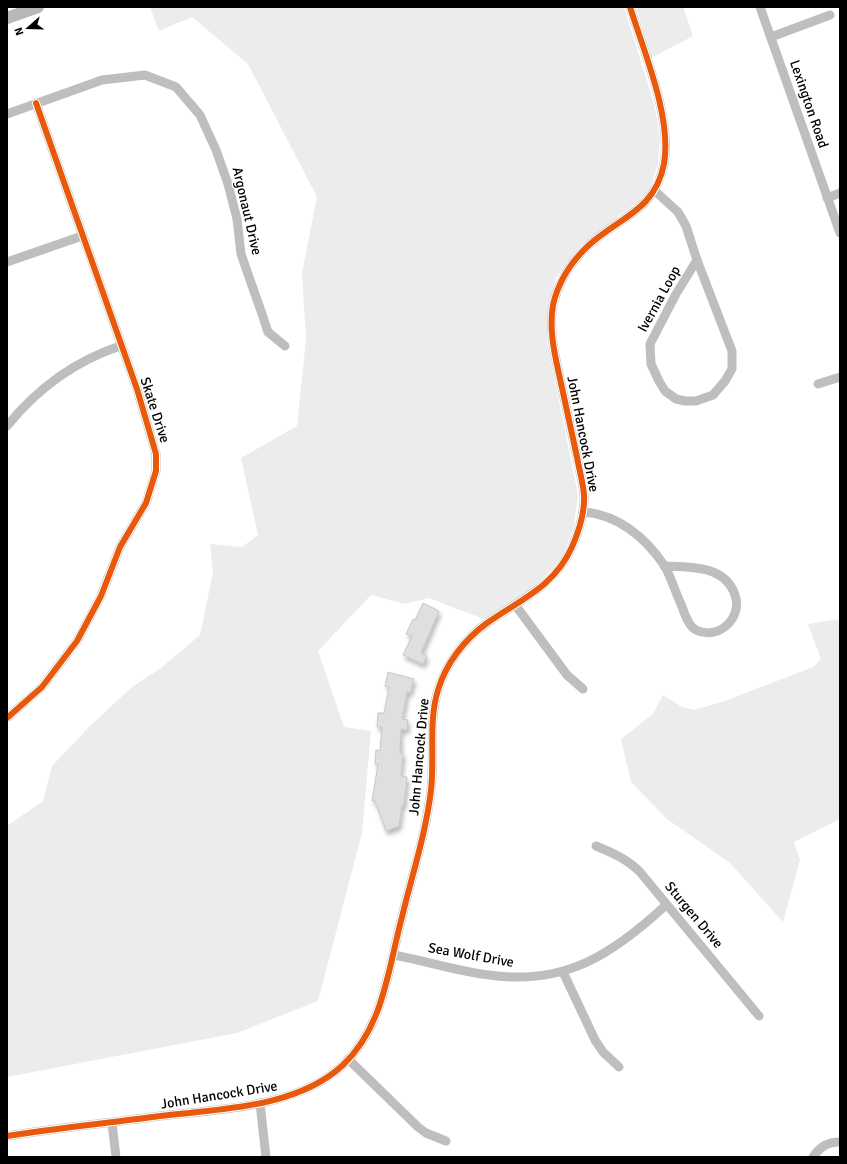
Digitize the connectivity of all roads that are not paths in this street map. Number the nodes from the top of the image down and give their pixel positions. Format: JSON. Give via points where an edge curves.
{"nodes":[{"id":1,"x":38,"y":7,"type":"edge"},
{"id":2,"x":630,"y":7,"type":"edge"},
{"id":3,"x":760,"y":7,"type":"edge"},
{"id":4,"x":830,"y":15,"type":"dead end"},
{"id":5,"x":7,"y":18,"type":"edge"},
{"id":6,"x":771,"y":37,"type":"junction"},
{"id":7,"x":36,"y":103,"type":"junction"},
{"id":8,"x":7,"y":114,"type":"edge"},
{"id":9,"x":655,"y":191,"type":"junction"},
{"id":10,"x":840,"y":193,"type":"edge"},
{"id":11,"x":827,"y":198,"type":"junction"},
{"id":12,"x":840,"y":233,"type":"edge"},
{"id":13,"x":82,"y":236,"type":"junction"},
{"id":14,"x":697,"y":260,"type":"junction"},
{"id":15,"x":7,"y":262,"type":"edge"},
{"id":16,"x":120,"y":346,"type":"junction"},
{"id":17,"x":285,"y":346,"type":"dead end"},
{"id":18,"x":840,"y":377,"type":"edge"},
{"id":19,"x":818,"y":384,"type":"dead end"},
{"id":20,"x":7,"y":426,"type":"edge"},
{"id":21,"x":583,"y":512,"type":"junction"},
{"id":22,"x":664,"y":566,"type":"junction"},
{"id":23,"x":516,"y":606,"type":"junction"},
{"id":24,"x":583,"y":689,"type":"dead end"},
{"id":25,"x":7,"y":718,"type":"edge"},
{"id":26,"x":596,"y":846,"type":"dead end"},
{"id":27,"x":666,"y":905,"type":"junction"},
{"id":28,"x":394,"y":955,"type":"junction"},
{"id":29,"x":563,"y":972,"type":"junction"},
{"id":30,"x":758,"y":1016,"type":"dead end"},
{"id":31,"x":348,"y":1060,"type":"junction"},
{"id":32,"x":619,"y":1067,"type":"dead end"},
{"id":33,"x":260,"y":1103,"type":"junction"},
{"id":34,"x":112,"y":1123,"type":"junction"},
{"id":35,"x":7,"y":1136,"type":"edge"},
{"id":36,"x":446,"y":1141,"type":"dead end"},
{"id":37,"x":840,"y":1142,"type":"edge"},
{"id":38,"x":116,"y":1157,"type":"edge"},
{"id":39,"x":266,"y":1157,"type":"edge"},
{"id":40,"x":813,"y":1157,"type":"edge"}],
"edges":[{"from":1,"to":5,"type":"main road"},
{"from":2,"to":9,"type":"street","name":"John Hancock Drive","via":[[660,103],[666,136],[664,165]]},
{"from":3,"to":6,"type":"street","name":"Lexington Road"},
{"from":4,"to":6,"type":"street"},
{"from":6,"to":11,"type":"street","name":"Lexington Road"},
{"from":7,"to":8,"type":"street","name":"Argonaut Drive"},
{"from":7,"to":13,"type":"street","name":"Skate Drive"},
{"from":7,"to":17,"type":"street","name":"Argonaut Drive","via":[[102,80],[145,75],[176,87],[200,115],[216,150],[237,219],[241,254],[259,308],[268,332]]},
{"from":9,"to":14,"type":"street","name":"Ivernia Loop","via":[[678,212],[686,226]]},
{"from":9,"to":21,"type":"street","name":"John Hancock Drive","via":[[643,204],[584,249],[561,279],[553,306],[553,340],[584,494]]},
{"from":10,"to":11,"type":"street"},
{"from":11,"to":12,"type":"street","name":"Lexington Road"},
{"from":13,"to":15,"type":"street"},
{"from":13,"to":16,"type":"street","name":"Skate Drive"},
{"from":14,"to":14,"type":"street","name":"Ivernia Loop","via":[[732,351],[732,369],[713,395],[685,401],[676,399],[665,391],[651,364],[650,344]]},
{"from":16,"to":20,"type":"street","via":[[89,358],[46,386]]},
{"from":16,"to":25,"type":"street","name":"Skate Drive","via":[[137,389],[153,442],[156,454],[155,479],[146,503],[120,547],[94,611],[77,641],[42,687]]},
{"from":18,"to":19,"type":"street"},
{"from":21,"to":22,"type":"street","via":[[602,514],[634,533],[646,543]]},
{"from":21,"to":23,"type":"street","name":"John Hancock Drive","via":[[574,543],[557,572]]},
{"from":22,"to":22,"type":"street","via":[[689,622],[696,630],[715,631],[730,623],[737,612],[738,603],[733,588],[721,576],[709,570]]},
{"from":23,"to":24,"type":"street","via":[[567,675]]},
{"from":23,"to":28,"type":"street","name":"John Hancock Drive","via":[[483,626],[469,639],[458,651],[438,688],[431,724],[432,785]]},
{"from":26,"to":27,"type":"street","name":"Sturgen Drive","via":[[631,863]]},
{"from":27,"to":29,"type":"street","name":"Sea Wolf Drive","via":[[619,945]]},
{"from":27,"to":30,"type":"street","name":"Sturgen Drive"},
{"from":28,"to":29,"type":"street","name":"Sea Wolf Drive","via":[[500,977],[524,978]]},
{"from":28,"to":31,"type":"street","name":"John Hancock Drive","via":[[376,1017],[360,1046]]},
{"from":29,"to":32,"type":"street","via":[[595,1040]]},
{"from":31,"to":33,"type":"street","name":"John Hancock Drive","via":[[307,1089],[292,1096]]},
{"from":31,"to":36,"type":"street","via":[[418,1127]]},
{"from":33,"to":34,"type":"street","name":"John Hancock Drive"},
{"from":33,"to":39,"type":"street"},
{"from":34,"to":35,"type":"street","name":"John Hancock Drive"},
{"from":34,"to":38,"type":"street"},
{"from":37,"to":40,"type":"street","via":[[820,1147]]}]}
